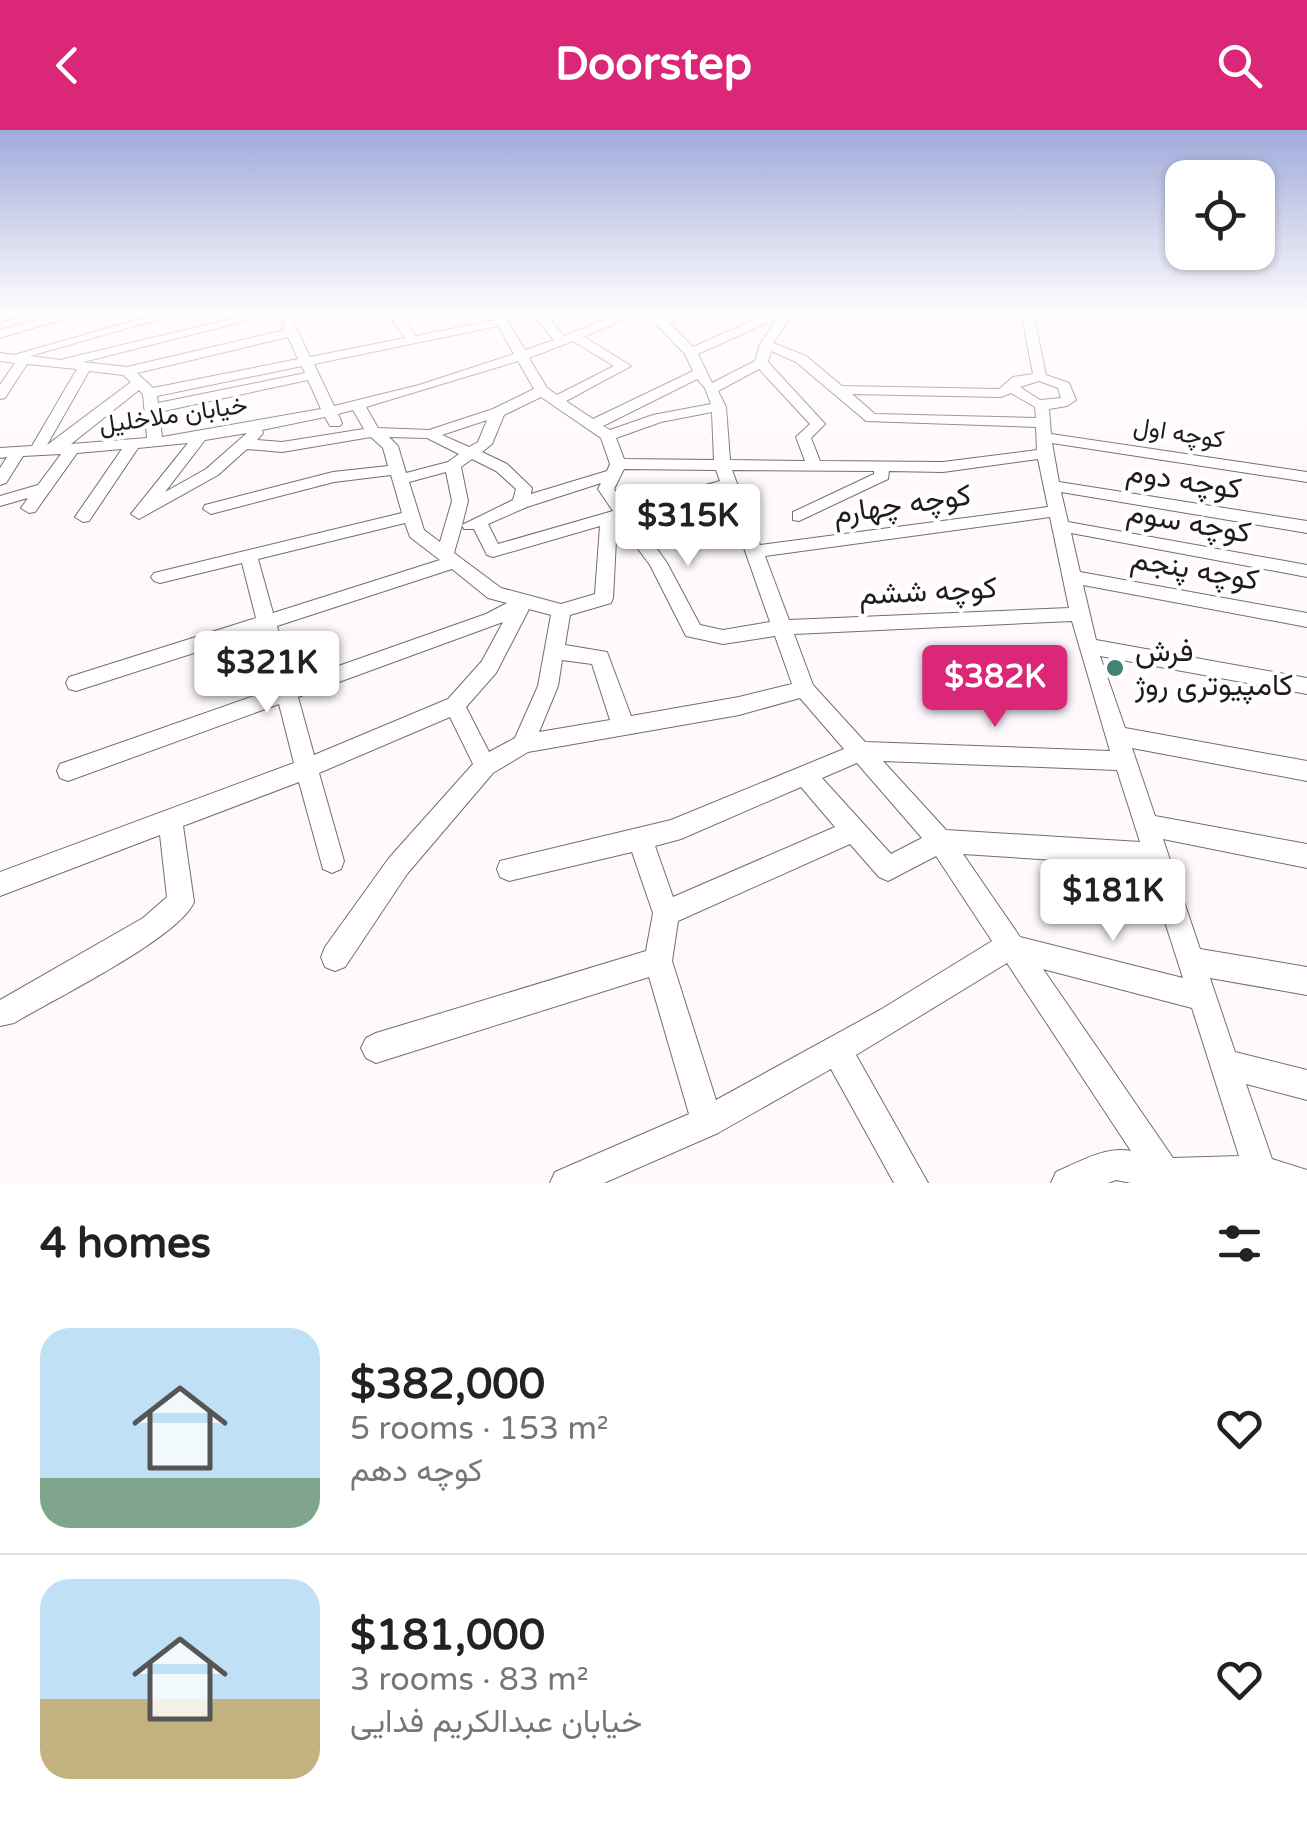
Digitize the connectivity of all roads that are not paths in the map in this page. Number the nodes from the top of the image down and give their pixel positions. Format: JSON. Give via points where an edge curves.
{"nodes":[{"id":1,"x":37,"y":361,"type":"edge"},
{"id":2,"x":70,"y":361,"type":"edge"},
{"id":3,"x":172,"y":361,"type":"edge"},
{"id":4,"x":307,"y":361,"type":"edge"},
{"id":5,"x":336,"y":361,"type":"edge"},
{"id":6,"x":514,"y":361,"type":"edge"},
{"id":7,"x":527,"y":361,"type":"edge"},
{"id":8,"x":614,"y":361,"type":"edge"},
{"id":9,"x":694,"y":361,"type":"edge"},
{"id":10,"x":804,"y":361,"type":"edge"},
{"id":11,"x":1037,"y":361,"type":"edge"},
{"id":12,"x":761,"y":363,"type":"joint"},
{"id":13,"x":60,"y":364,"type":"junction"},
{"id":14,"x":84,"y":367,"type":"junction"},
{"id":15,"x":311,"y":368,"type":"junction"},
{"id":16,"x":127,"y":372,"type":"junction"},
{"id":17,"x":699,"y":373,"type":"junction"},
{"id":18,"x":6,"y":377,"type":"edge"},
{"id":19,"x":1040,"y":377,"type":"junction"},
{"id":20,"x":1013,"y":387,"type":"junction"},
{"id":21,"x":144,"y":388,"type":"junction"},
{"id":22,"x":710,"y":390,"type":"junction"},
{"id":23,"x":839,"y":390,"type":"junction"},
{"id":24,"x":0,"y":395,"type":"edge"},
{"id":25,"x":549,"y":396,"type":"junction"},
{"id":26,"x":357,"y":404,"type":"junction"},
{"id":27,"x":719,"y":407,"type":"junction"},
{"id":28,"x":151,"y":410,"type":"junction"},
{"id":29,"x":330,"y":411,"type":"junction"},
{"id":30,"x":498,"y":412,"type":"junction"},
{"id":31,"x":263,"y":424,"type":"junction"},
{"id":32,"x":593,"y":425,"type":"junction"},
{"id":33,"x":1043,"y":430,"type":"junction"},
{"id":34,"x":375,"y":432,"type":"junction"},
{"id":35,"x":430,"y":434,"type":"junction"},
{"id":36,"x":201,"y":436,"type":"junction"},
{"id":37,"x":608,"y":436,"type":"junction"},
{"id":38,"x":340,"y":438,"type":"junction"},
{"id":39,"x":155,"y":442,"type":"junction"},
{"id":40,"x":248,"y":444,"type":"junction"},
{"id":41,"x":133,"y":445,"type":"junction"},
{"id":42,"x":72,"y":449,"type":"junction"},
{"id":43,"x":36,"y":450,"type":"junction"},
{"id":44,"x":54,"y":450,"type":"junction"},
{"id":45,"x":18,"y":452,"type":"junction"},
{"id":46,"x":0,"y":454,"type":"edge"},
{"id":47,"x":473,"y":454,"type":"junction"},
{"id":48,"x":454,"y":465,"type":"junction"},
{"id":49,"x":815,"y":466,"type":"junction"},
{"id":50,"x":881,"y":467,"type":"junction"},
{"id":51,"x":616,"y":469,"type":"junction"},
{"id":52,"x":398,"y":474,"type":"junction"},
{"id":53,"x":725,"y":474,"type":"junction"},
{"id":54,"x":1307,"y":477,"type":"edge"},
{"id":55,"x":0,"y":480,"type":"edge"},
{"id":56,"x":1052,"y":486,"type":"junction"},
{"id":57,"x":44,"y":488,"type":"junction"},
{"id":58,"x":0,"y":502,"type":"edge"},
{"id":59,"x":521,"y":503,"type":"junction"},
{"id":60,"x":29,"y":508,"type":"dead end"},
{"id":61,"x":210,"y":508,"type":"dead end"},
{"id":62,"x":616,"y":515,"type":"junction"},
{"id":63,"x":799,"y":516,"type":"dead end"},
{"id":64,"x":82,"y":517,"type":"dead end"},
{"id":65,"x":409,"y":517,"type":"junction"},
{"id":66,"x":1059,"y":519,"type":"junction"},
{"id":67,"x":480,"y":524,"type":"junction"},
{"id":68,"x":453,"y":527,"type":"junction"},
{"id":69,"x":1307,"y":527,"type":"edge"},
{"id":70,"x":754,"y":552,"type":"junction"},
{"id":71,"x":249,"y":558,"type":"junction"},
{"id":72,"x":450,"y":558,"type":"junction"},
{"id":73,"x":1307,"y":571,"type":"edge"},
{"id":74,"x":160,"y":577,"type":"dead end"},
{"id":75,"x":1072,"y":577,"type":"junction"},
{"id":76,"x":523,"y":603,"type":"junction"},
{"id":77,"x":561,"y":611,"type":"junction"},
{"id":78,"x":1080,"y":614,"type":"junction"},
{"id":79,"x":1307,"y":620,"type":"edge"},
{"id":80,"x":267,"y":622,"type":"junction"},
{"id":81,"x":778,"y":628,"type":"junction"},
{"id":82,"x":1087,"y":646,"type":"junction"},
{"id":83,"x":556,"y":652,"type":"junction"},
{"id":84,"x":76,"y":683,"type":"dead end"},
{"id":85,"x":1307,"y":686,"type":"edge"},
{"id":86,"x":804,"y":689,"type":"junction"},
{"id":87,"x":288,"y":695,"type":"junction"},
{"id":88,"x":455,"y":705,"type":"junction"},
{"id":89,"x":622,"y":726,"type":"junction"},
{"id":90,"x":1117,"y":736,"type":"junction"},
{"id":91,"x":523,"y":744,"type":"junction"},
{"id":92,"x":862,"y":752,"type":"junction"},
{"id":93,"x":1125,"y":761,"type":"junction"},
{"id":94,"x":485,"y":766,"type":"junction"},
{"id":95,"x":308,"y":768,"type":"junction"},
{"id":96,"x":68,"y":771,"type":"dead end"},
{"id":97,"x":1307,"y":771,"type":"edge"},
{"id":98,"x":805,"y":776,"type":"junction"},
{"id":99,"x":170,"y":820,"type":"junction"},
{"id":100,"x":1146,"y":824,"type":"junction"},
{"id":101,"x":853,"y":832,"type":"junction"},
{"id":102,"x":640,"y":838,"type":"junction"},
{"id":103,"x":940,"y":840,"type":"junction"},
{"id":104,"x":1156,"y":855,"type":"junction"},
{"id":105,"x":1307,"y":856,"type":"edge"},
{"id":106,"x":332,"y":862,"type":"dead end"},
{"id":107,"x":510,"y":869,"type":"dead end"},
{"id":108,"x":0,"y":884,"type":"edge"},
{"id":109,"x":666,"y":913,"type":"junction"},
{"id":110,"x":1008,"y":947,"type":"junction"},
{"id":111,"x":334,"y":957,"type":"dead end"},
{"id":112,"x":658,"y":961,"type":"junction"},
{"id":113,"x":1191,"y":961,"type":"junction"},
{"id":114,"x":1307,"y":981,"type":"edge"},
{"id":115,"x":1203,"y":998,"type":"junction"},
{"id":116,"x":4,"y":1013,"type":"dead end"},
{"id":117,"x":376,"y":1048,"type":"dead end"},
{"id":118,"x":836,"y":1048,"type":"junction"},
{"id":119,"x":1225,"y":1064,"type":"junction"},
{"id":120,"x":1307,"y":1085,"type":"edge"},
{"id":121,"x":707,"y":1122,"type":"junction"},
{"id":122,"x":1262,"y":1177,"type":"edge"},
{"id":123,"x":1168,"y":1178,"type":"edge"},
{"id":124,"x":566,"y":1183,"type":"edge"},
{"id":125,"x":912,"y":1183,"type":"edge"},
{"id":126,"x":1067,"y":1183,"type":"edge"},
{"id":127,"x":1299,"y":1183,"type":"edge"}],
"edges":[{"from":1,"to":13,"type":"street"},
{"from":2,"to":13,"type":"street"},
{"from":3,"to":16,"type":"street"},
{"from":4,"to":15,"type":"street"},
{"from":5,"to":15,"type":"street"},
{"from":6,"to":26,"type":"street","name":"خیابان ملاخلیل"},
{"from":7,"to":25,"type":"street"},
{"from":8,"to":25,"type":"street","via":[[624,366]]},
{"from":9,"to":17,"type":"street"},
{"from":10,"to":23,"type":"street"},
{"from":11,"to":19,"type":"street"},
{"from":12,"to":22,"type":"street"},
{"from":12,"to":49,"type":"street","via":[[818,424],[803,437]]},
{"from":13,"to":14,"type":"street"},
{"from":14,"to":16,"type":"street"},
{"from":14,"to":43,"type":"street"},
{"from":15,"to":21,"type":"street"},
{"from":15,"to":28,"type":"street"},
{"from":15,"to":29,"type":"street"},
{"from":16,"to":21,"type":"street"},
{"from":17,"to":22,"type":"street"},
{"from":17,"to":32,"type":"street"},
{"from":18,"to":24,"type":"street"},
{"from":19,"to":20,"type":"street"},
{"from":19,"to":33,"type":"street","via":[[1071,395]]},
{"from":20,"to":23,"type":"street","via":[[1001,393]]},
{"from":20,"to":33,"type":"street"},
{"from":21,"to":28,"type":"street"},
{"from":21,"to":44,"type":"street"},
{"from":22,"to":27,"type":"street"},
{"from":23,"to":33,"type":"street","via":[[870,418]]},
{"from":25,"to":30,"type":"street"},
{"from":25,"to":32,"type":"street"},
{"from":26,"to":29,"type":"street","name":"خیابان ملاخلیل"},
{"from":26,"to":34,"type":"street"},
{"from":27,"to":37,"type":"street"},
{"from":27,"to":53,"type":"street"},
{"from":28,"to":39,"type":"street"},
{"from":29,"to":31,"type":"street","name":"خیابان ملاخلیل"},
{"from":29,"to":38,"type":"street"},
{"from":30,"to":35,"type":"street"},
{"from":30,"to":47,"type":"street"},
{"from":31,"to":36,"type":"street","name":"خیابان ملاخلیل"},
{"from":31,"to":40,"type":"street"},
{"from":32,"to":37,"type":"street"},
{"from":33,"to":50,"type":"street","via":[[943,466]]},
{"from":33,"to":54,"type":"street","name":"کوچه اول"},
{"from":33,"to":56,"type":"street"},
{"from":34,"to":35,"type":"street"},
{"from":34,"to":38,"type":"street"},
{"from":34,"to":52,"type":"street","via":[[390,446]]},
{"from":35,"to":47,"type":"street","via":[[456,452]]},
{"from":36,"to":39,"type":"street","name":"خیابان ملاخلیل"},
{"from":36,"to":40,"type":"street","via":[[138,514]]},
{"from":37,"to":51,"type":"street"},
{"from":38,"to":40,"type":"street"},
{"from":39,"to":41,"type":"street","name":"خیابان ملاخلیل"},
{"from":41,"to":42,"type":"street","name":"خیابان ملاخلیل"},
{"from":41,"to":64,"type":"street"},
{"from":42,"to":44,"type":"street","name":"خیابان ملاخلیل"},
{"from":42,"to":57,"type":"street"},
{"from":43,"to":44,"type":"street","name":"خیابان ملاخلیل"},
{"from":43,"to":45,"type":"street","name":"خیابان ملاخلیل"},
{"from":45,"to":46,"type":"street","name":"خیابان ملاخلیل"},
{"from":45,"to":55,"type":"street"},
{"from":47,"to":48,"type":"street"},
{"from":47,"to":59,"type":"street","via":[[510,470],[524,488]]},
{"from":48,"to":52,"type":"street"},
{"from":48,"to":68,"type":"street","via":[[460,501]]},
{"from":49,"to":50,"type":"street"},
{"from":49,"to":53,"type":"street"},
{"from":50,"to":63,"type":"street","via":[[882,476]]},
{"from":51,"to":53,"type":"street"},
{"from":51,"to":59,"type":"street"},
{"from":51,"to":62,"type":"street","via":[[606,488]]},
{"from":52,"to":61,"type":"street","via":[[334,477]]},
{"from":52,"to":65,"type":"street"},
{"from":53,"to":62,"type":"street"},
{"from":53,"to":70,"type":"street"},
{"from":56,"to":66,"type":"street"},
{"from":56,"to":69,"type":"street","name":"کوچه دوم"},
{"from":57,"to":58,"type":"street"},
{"from":57,"to":60,"type":"street"},
{"from":59,"to":67,"type":"street"},
{"from":62,"to":67,"type":"street","via":[[493,552]]},
{"from":62,"to":77,"type":"street","via":[[604,598]]},
{"from":62,"to":81,"type":"street","name":"کوچه ششم","via":[[658,563],[693,631],[723,636]]},
{"from":65,"to":71,"type":"street"},
{"from":65,"to":72,"type":"street","via":[[416,533]]},
{"from":66,"to":70,"type":"street","name":"کوچه چهارم"},
{"from":66,"to":73,"type":"street","name":"کوچه سوم"},
{"from":66,"to":75,"type":"street"},
{"from":67,"to":68,"type":"street"},
{"from":68,"to":72,"type":"street"},
{"from":70,"to":81,"type":"street"},
{"from":71,"to":74,"type":"street"},
{"from":71,"to":80,"type":"street"},
{"from":72,"to":76,"type":"street","via":[[495,593]]},
{"from":72,"to":80,"type":"street"},
{"from":75,"to":78,"type":"street"},
{"from":75,"to":79,"type":"street","name":"کوچه پنجم"},
{"from":76,"to":77,"type":"street"},
{"from":76,"to":87,"type":"street"},
{"from":76,"to":88,"type":"street","via":[[489,667]]},
{"from":77,"to":83,"type":"street"},
{"from":78,"to":81,"type":"street","name":"کوچه ششم"},
{"from":78,"to":82,"type":"street"},
{"from":80,"to":84,"type":"street"},
{"from":80,"to":87,"type":"street"},
{"from":81,"to":86,"type":"street"},
{"from":82,"to":85,"type":"street"},
{"from":82,"to":90,"type":"street"},
{"from":83,"to":89,"type":"street","via":[[600,657]]},
{"from":83,"to":91,"type":"street"},
{"from":86,"to":89,"type":"street"},
{"from":86,"to":92,"type":"street"},
{"from":87,"to":95,"type":"street"},
{"from":87,"to":96,"type":"street"},
{"from":88,"to":94,"type":"street"},
{"from":88,"to":95,"type":"street"},
{"from":89,"to":91,"type":"street"},
{"from":90,"to":93,"type":"street"},
{"from":90,"to":97,"type":"street"},
{"from":91,"to":94,"type":"street"},
{"from":92,"to":93,"type":"street"},
{"from":92,"to":98,"type":"street"},
{"from":92,"to":103,"type":"street"},
{"from":93,"to":100,"type":"street"},
{"from":94,"to":111,"type":"street","via":[[398,866]]},
{"from":95,"to":99,"type":"street"},
{"from":95,"to":106,"type":"street"},
{"from":98,"to":101,"type":"street"},
{"from":98,"to":102,"type":"street"},
{"from":99,"to":108,"type":"street"},
{"from":99,"to":116,"type":"street","via":[[181,902],[152,927]]},
{"from":100,"to":104,"type":"street"},
{"from":100,"to":105,"type":"street"},
{"from":101,"to":103,"type":"street","via":[[888,870]]},
{"from":101,"to":109,"type":"street"},
{"from":102,"to":107,"type":"street"},
{"from":102,"to":109,"type":"street"},
{"from":103,"to":104,"type":"street"},
{"from":103,"to":110,"type":"street"},
{"from":104,"to":113,"type":"street"},
{"from":109,"to":112,"type":"street"},
{"from":110,"to":115,"type":"street"},
{"from":110,"to":118,"type":"street"},
{"from":110,"to":123,"type":"street"},
{"from":112,"to":117,"type":"street"},
{"from":112,"to":121,"type":"street"},
{"from":113,"to":114,"type":"street"},
{"from":113,"to":115,"type":"street"},
{"from":115,"to":119,"type":"street"},
{"from":118,"to":121,"type":"street"},
{"from":118,"to":125,"type":"street"},
{"from":119,"to":120,"type":"street"},
{"from":119,"to":122,"type":"street"},
{"from":121,"to":124,"type":"street"},
{"from":122,"to":123,"type":"street"},
{"from":122,"to":127,"type":"street"},
{"from":123,"to":126,"type":"street","via":[[1116,1164]]}]}
